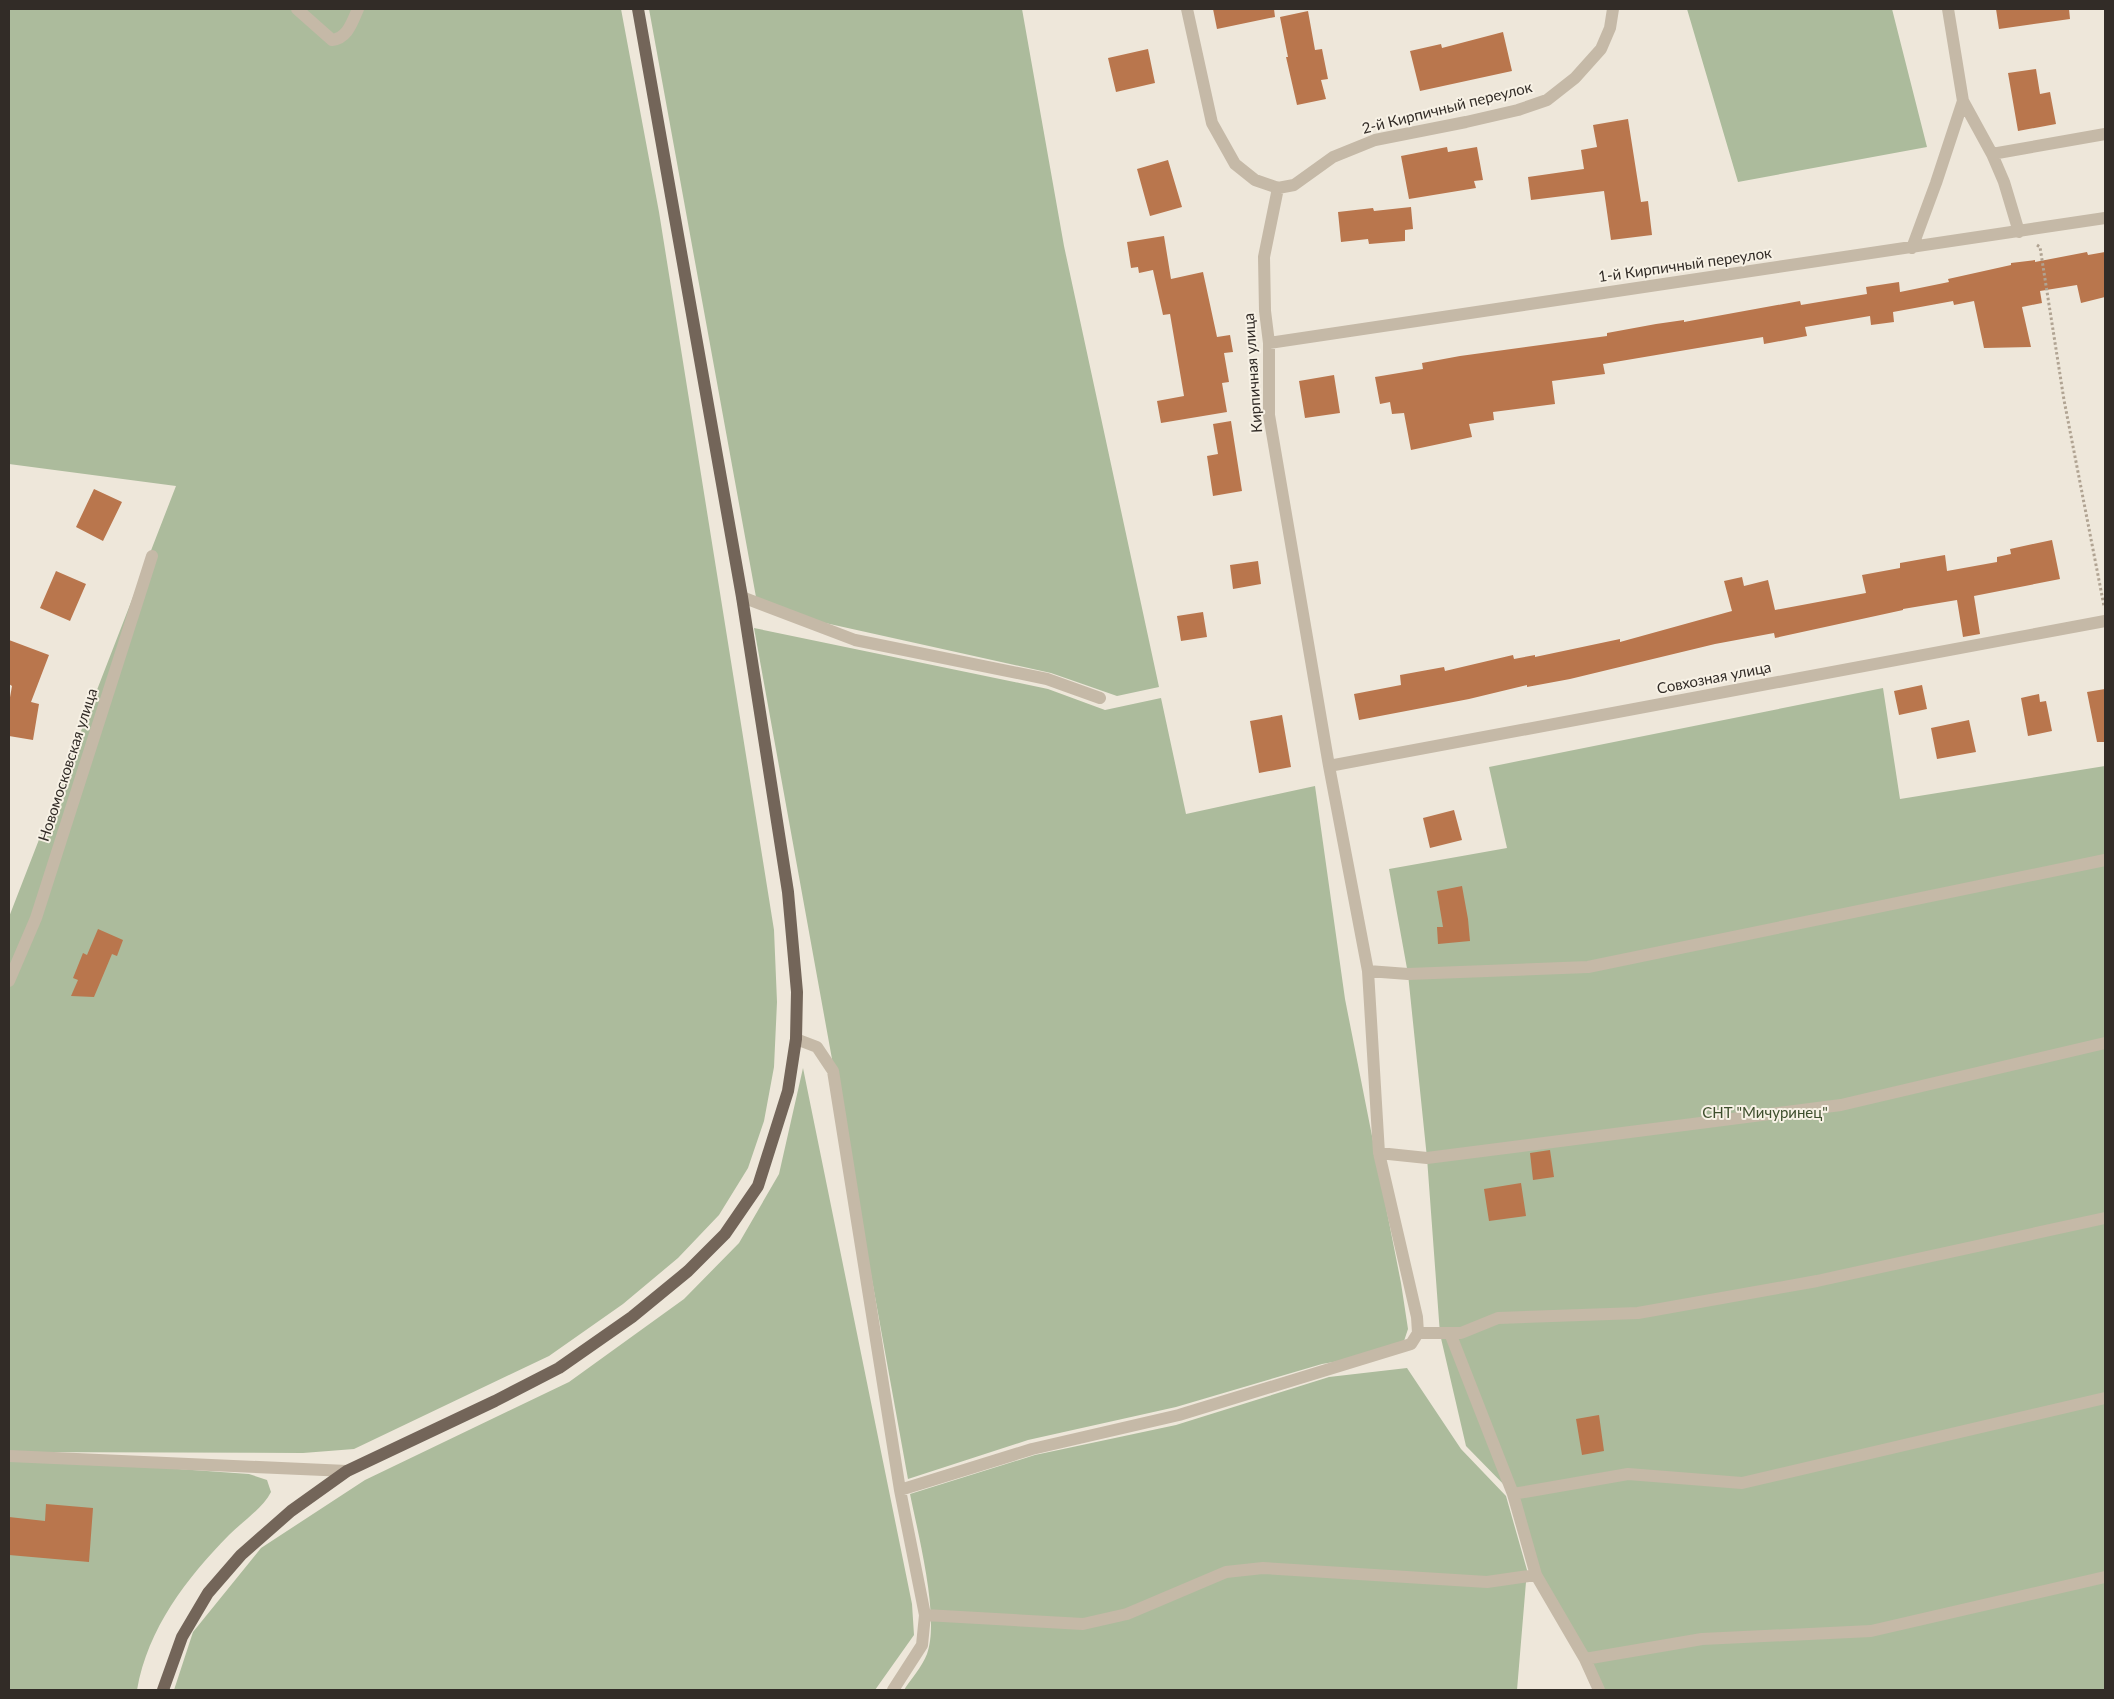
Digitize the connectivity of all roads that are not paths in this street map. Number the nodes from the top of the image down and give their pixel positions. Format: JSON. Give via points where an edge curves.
{"nodes":[{"id":1,"x":297,"y":9,"type":"edge"},
{"id":2,"x":358,"y":9,"type":"edge"},
{"id":3,"x":638,"y":9,"type":"edge"},
{"id":4,"x":1187,"y":9,"type":"edge"},
{"id":5,"x":1613,"y":9,"type":"edge"},
{"id":6,"x":1948,"y":9,"type":"edge"},
{"id":7,"x":1962,"y":101,"type":"junction"},
{"id":8,"x":2105,"y":134,"type":"edge"},
{"id":9,"x":1992,"y":154,"type":"junction"},
{"id":10,"x":1278,"y":188,"type":"junction"},
{"id":11,"x":2105,"y":218,"type":"edge"},
{"id":12,"x":2019,"y":232,"type":"junction"},
{"id":13,"x":1912,"y":248,"type":"junction"},
{"id":14,"x":1269,"y":343,"type":"junction"},
{"id":15,"x":152,"y":556,"type":"dead end"},
{"id":16,"x":742,"y":597,"type":"junction"},
{"id":17,"x":2105,"y":621,"type":"edge"},
{"id":18,"x":1100,"y":698,"type":"dead end"},
{"id":19,"x":1329,"y":766,"type":"junction"},
{"id":20,"x":2105,"y":860,"type":"edge"},
{"id":21,"x":1368,"y":971,"type":"junction"},
{"id":22,"x":9,"y":981,"type":"edge"},
{"id":23,"x":796,"y":1039,"type":"junction"},
{"id":24,"x":2105,"y":1043,"type":"edge"},
{"id":25,"x":1379,"y":1153,"type":"junction"},
{"id":26,"x":2105,"y":1218,"type":"edge"},
{"id":27,"x":1418,"y":1333,"type":"junction"},
{"id":28,"x":1450,"y":1334,"type":"junction"},
{"id":29,"x":2105,"y":1398,"type":"edge"},
{"id":30,"x":9,"y":1456,"type":"edge"},
{"id":31,"x":347,"y":1472,"type":"junction"},
{"id":32,"x":900,"y":1490,"type":"junction"},
{"id":33,"x":1513,"y":1494,"type":"junction"},
{"id":34,"x":1536,"y":1575,"type":"junction"},
{"id":35,"x":2105,"y":1577,"type":"edge"},
{"id":36,"x":925,"y":1615,"type":"junction"},
{"id":37,"x":1585,"y":1659,"type":"junction"},
{"id":38,"x":162,"y":1690,"type":"edge"},
{"id":39,"x":893,"y":1690,"type":"edge"},
{"id":40,"x":1599,"y":1690,"type":"edge"}],
"edges":[{"from":1,"to":2,"type":"street","via":[[332,40],[346,35]]},
{"from":3,"to":16,"type":"main road"},
{"from":4,"to":10,"type":"street","via":[[1212,123],[1234,164],[1255,180]]},
{"from":5,"to":10,"type":"street","name":"2-й Кирпичный переулок","via":[[1610,28],[1601,49],[1575,78],[1548,100],[1518,110],[1375,140],[1333,157],[1294,186]]},
{"from":6,"to":7,"type":"street"},
{"from":7,"to":9,"type":"street"},
{"from":7,"to":13,"type":"street"},
{"from":8,"to":9,"type":"street"},
{"from":9,"to":12,"type":"street"},
{"from":10,"to":14,"type":"street","name":"Кирпичная улица","via":[[1264,257]]},
{"from":11,"to":12,"type":"street","name":"1-й Кирпичный переулок"},
{"from":12,"to":13,"type":"street","name":"1-й Кирпичный переулок"},
{"from":13,"to":14,"type":"street","name":"1-й Кирпичный переулок"},
{"from":14,"to":19,"type":"street","name":"Кирпичная улица","via":[[1269,414]]},
{"from":15,"to":22,"type":"street","name":"Новомосковская улица","via":[[36,918]]},
{"from":16,"to":18,"type":"street","via":[[855,640],[1047,680]]},
{"from":16,"to":23,"type":"main road","via":[[788,892],[796,992]]},
{"from":17,"to":19,"type":"street","name":"Совхозная улица"},
{"from":19,"to":21,"type":"street","name":"Кирпичная улица"},
{"from":20,"to":21,"type":"street","via":[[1588,967],[1408,974]]},
{"from":21,"to":25,"type":"street","name":"Кирпичная улица"},
{"from":23,"to":31,"type":"main road","via":[[788,1090],[758,1186],[725,1234],[688,1271],[632,1317],[559,1368]]},
{"from":23,"to":32,"type":"street","via":[[817,1047],[833,1071]]},
{"from":24,"to":25,"type":"street","via":[[1841,1105],[1427,1158]]},
{"from":25,"to":27,"type":"street","name":"Кирпичная улица"},
{"from":26,"to":28,"type":"street","via":[[1817,1281],[1638,1313],[1498,1318],[1461,1333]]},
{"from":27,"to":28,"type":"street"},
{"from":27,"to":32,"type":"street","via":[[1411,1344],[1179,1415],[1032,1449]]},
{"from":28,"to":33,"type":"street"},
{"from":29,"to":33,"type":"street","via":[[1742,1483],[1628,1474]]},
{"from":30,"to":31,"type":"street"},
{"from":31,"to":38,"type":"main road","via":[[264,1533],[208,1593],[182,1637]]},
{"from":32,"to":36,"type":"street"},
{"from":33,"to":34,"type":"street"},
{"from":34,"to":36,"type":"street","via":[[1487,1582],[1263,1568],[1226,1572],[1127,1614],[1083,1624]]},
{"from":34,"to":37,"type":"street"},
{"from":35,"to":37,"type":"street","via":[[1871,1631],[1702,1639]]},
{"from":36,"to":39,"type":"street","via":[[922,1645]]},
{"from":37,"to":40,"type":"street"}]}
